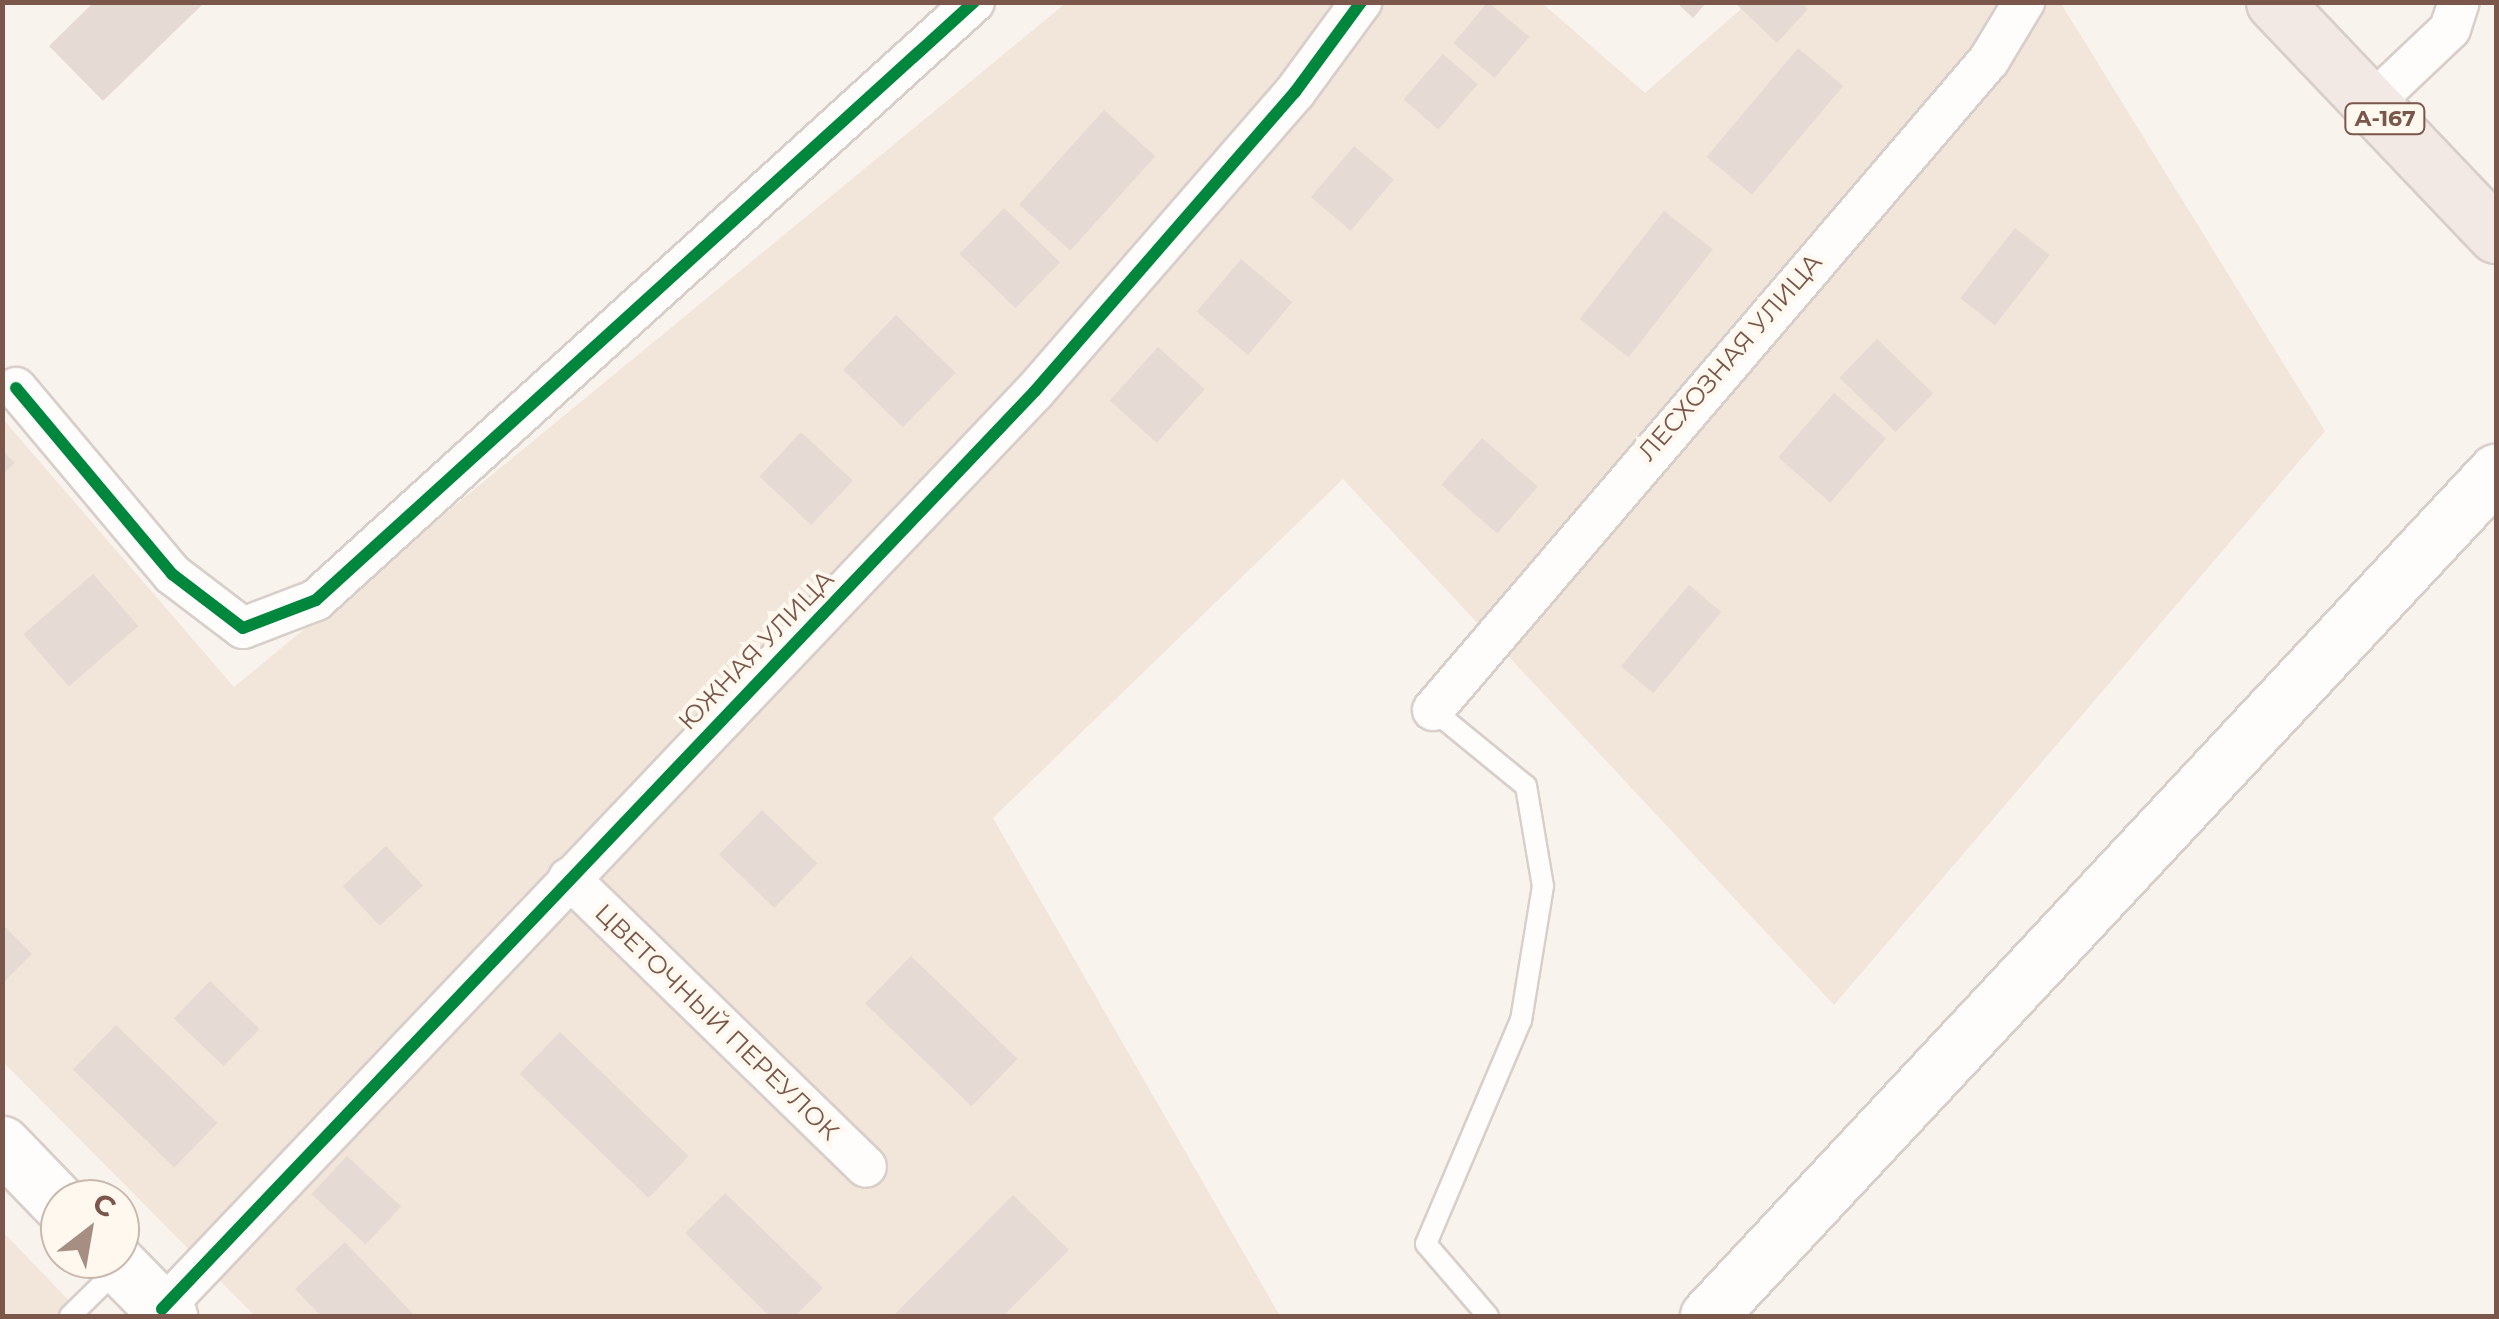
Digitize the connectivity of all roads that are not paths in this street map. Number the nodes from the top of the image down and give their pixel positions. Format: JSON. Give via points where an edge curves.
{"nodes":[{"id":1,"x":974,"y":2,"type":"edge"},
{"id":2,"x":1362,"y":2,"type":"edge"},
{"id":3,"x":2024,"y":2,"type":"edge"},
{"id":4,"x":2274,"y":2,"type":"edge"},
{"id":5,"x":2459,"y":2,"type":"edge"},
{"id":6,"x":2371,"y":104,"type":"junction"},
{"id":7,"x":2496,"y":235,"type":"edge"},
{"id":8,"x":16,"y":388,"type":"dead end"},
{"id":9,"x":2496,"y":472,"type":"edge"},
{"id":10,"x":1434,"y":710,"type":"joint"},
{"id":11,"x":569,"y":878,"type":"junction"},
{"id":12,"x":2,"y":1144,"type":"edge"},
{"id":13,"x":866,"y":1167,"type":"dead end"},
{"id":14,"x":40,"y":1183,"type":"edge"},
{"id":15,"x":103,"y":1279,"type":"edge"},
{"id":16,"x":132,"y":1279,"type":"edge"},
{"id":17,"x":165,"y":1313,"type":"edge"},
{"id":18,"x":70,"y":1316,"type":"edge"},
{"id":19,"x":1488,"y":1316,"type":"edge"},
{"id":20,"x":1708,"y":1316,"type":"edge"}],
"edges":[{"from":1,"to":8,"type":"street","via":[[316,600],[243,628],[172,574]]},
{"from":2,"to":11,"type":"street","name":"ЮЖНАЯ УЛИЦА","via":[[1295,92],[1035,391]]},
{"from":3,"to":10,"type":"street","name":"ЛЕСХОЗНАЯ УЛИЦА","via":[[1989,60]]},
{"from":4,"to":6,"type":"highway","number":"А-167"},
{"from":5,"to":6,"type":"street","via":[[2450,29]]},
{"from":6,"to":7,"type":"highway","number":"А-167"},
{"from":9,"to":20,"type":"main road"},
{"from":10,"to":19,"type":"lane","via":[[1526,786],[1543,886],[1521,1020],[1426,1244]]},
{"from":11,"to":13,"type":"street","name":"ЦВЕТОЧНЫЙ ПЕРЕУЛОК"},
{"from":11,"to":17,"type":"street","name":"ЮЖНАЯ УЛИЦА"},
{"from":12,"to":14,"type":"main road"},
{"from":15,"to":18,"type":"lane"},
{"from":16,"to":17,"type":"main road"}]}
